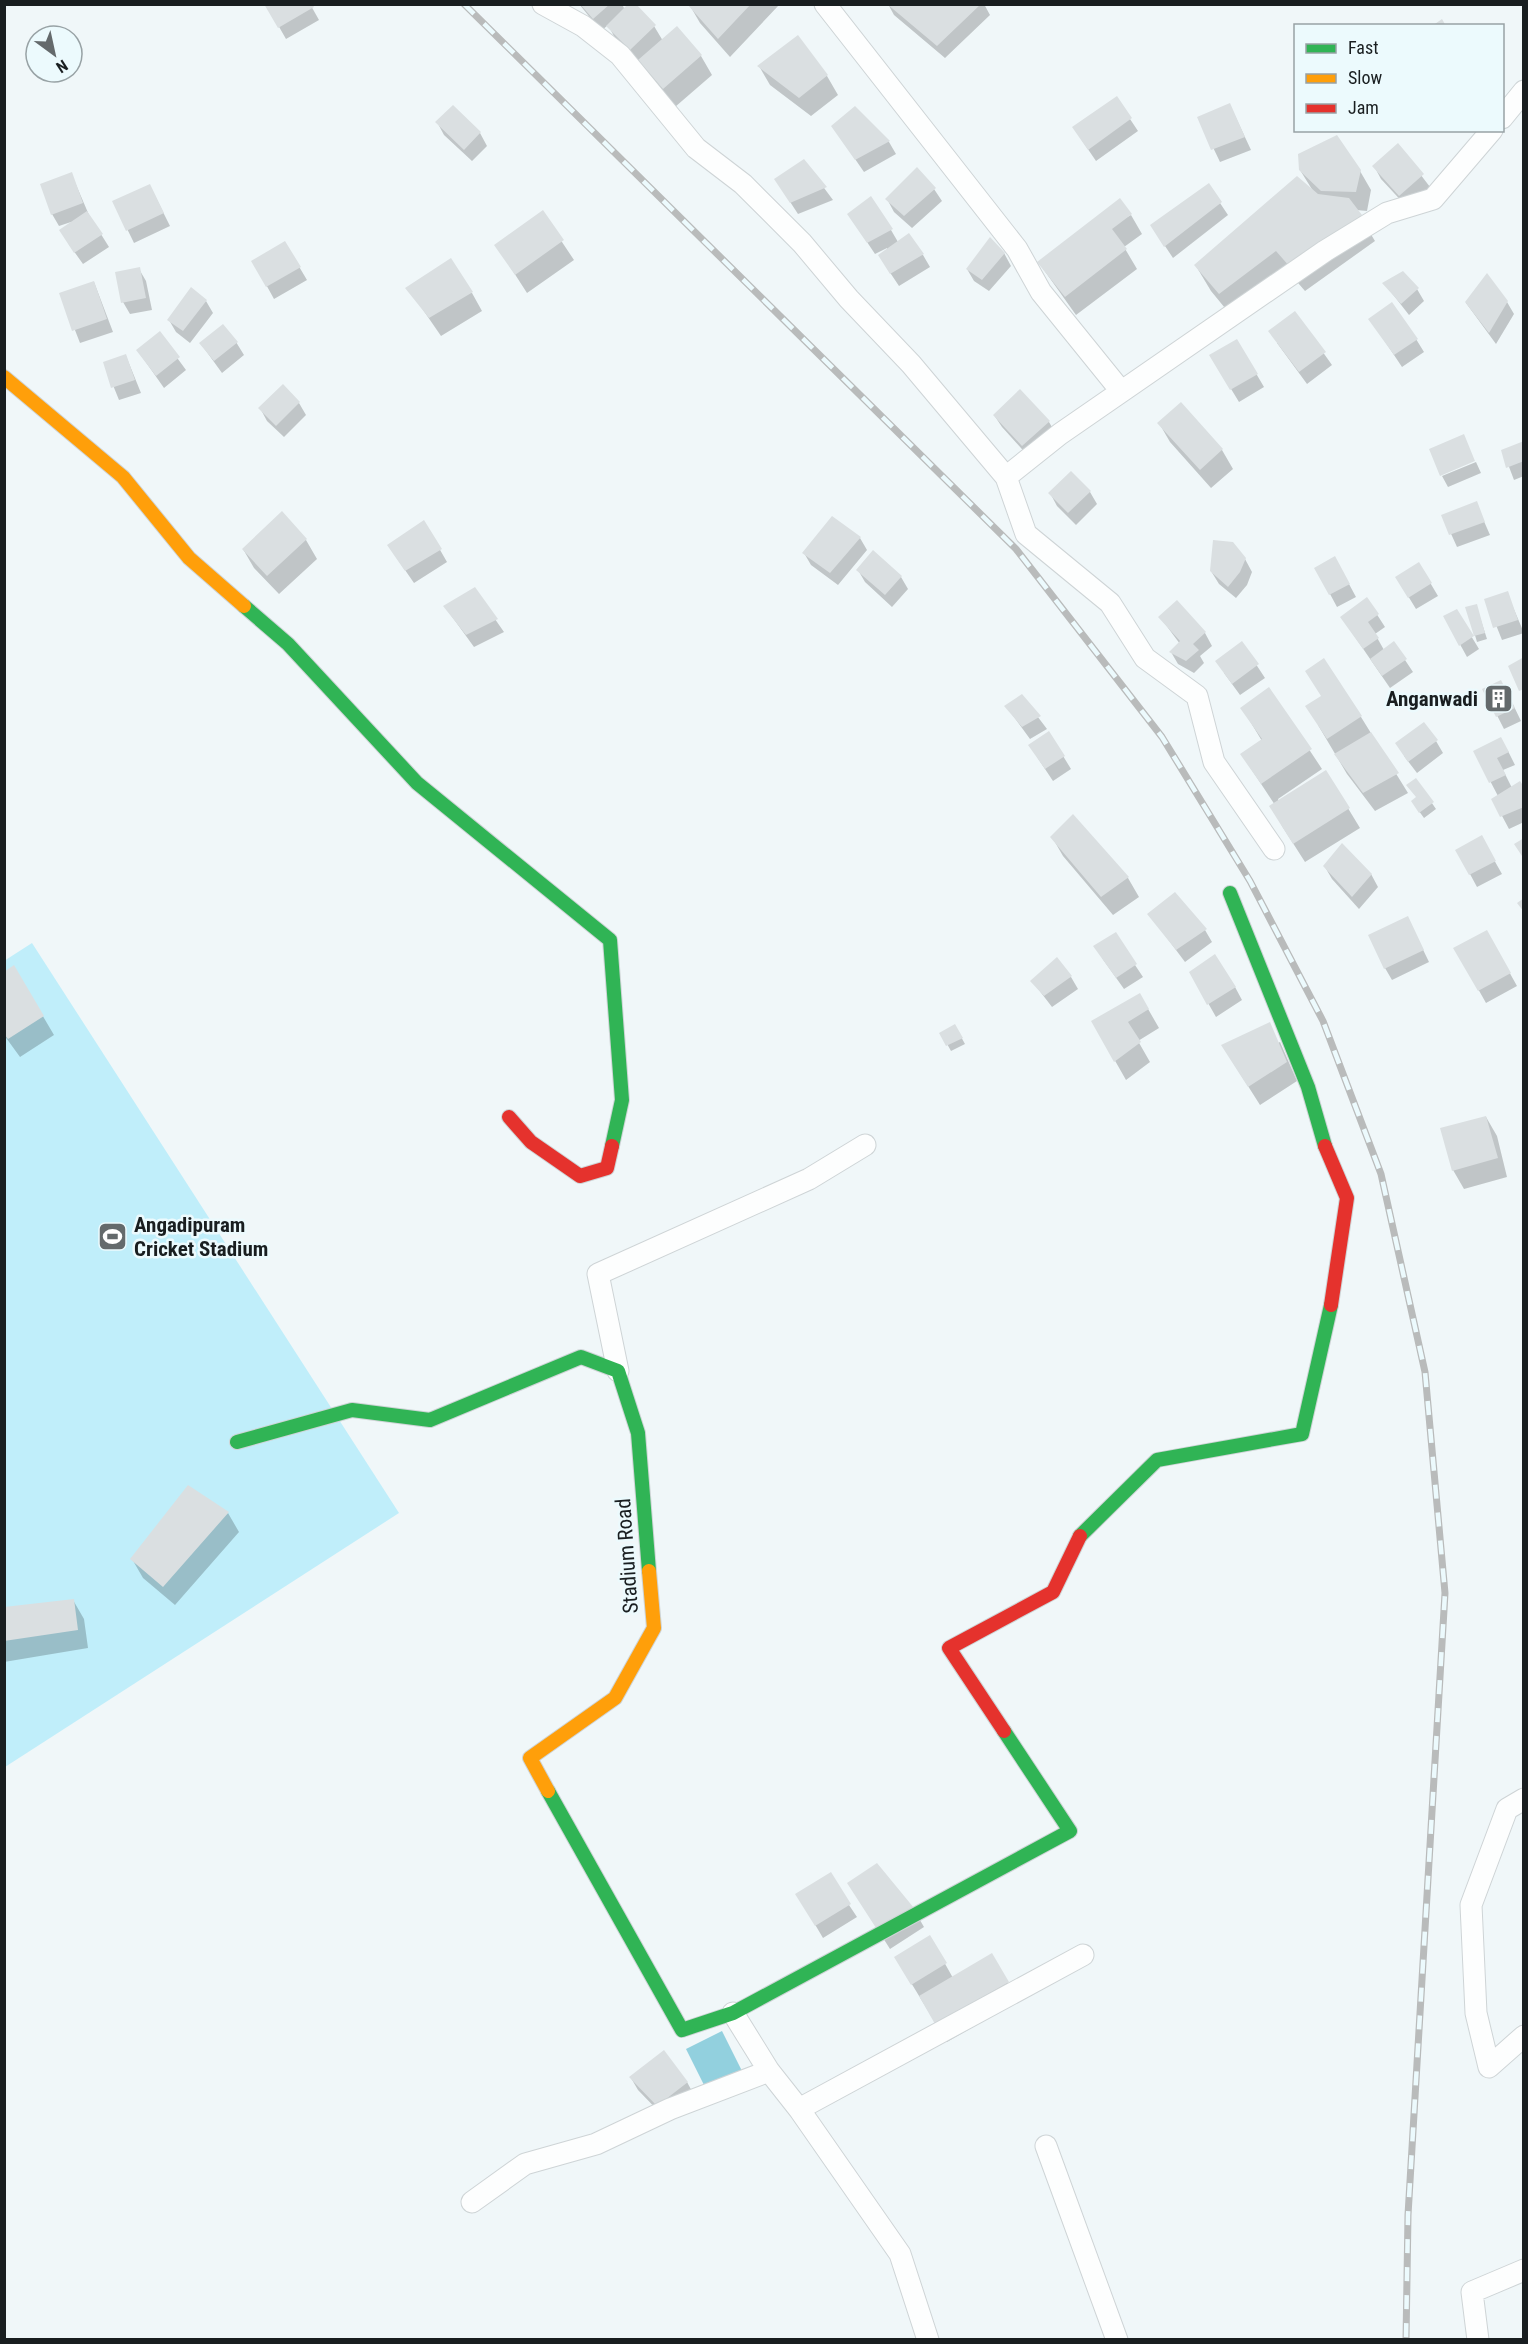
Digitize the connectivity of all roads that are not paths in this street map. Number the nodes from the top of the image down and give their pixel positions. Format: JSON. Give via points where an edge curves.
{"nodes":[{"id":1,"x":543,"y":4,"type":"edge"},
{"id":2,"x":825,"y":4,"type":"edge"},
{"id":3,"x":1524,"y":91,"type":"edge"},
{"id":4,"x":1504,"y":117,"type":"edge"},
{"id":5,"x":1490,"y":132,"type":"edge"},
{"id":6,"x":4,"y":377,"type":"edge"},
{"id":7,"x":1121,"y":391,"type":"junction"},
{"id":8,"x":1006,"y":477,"type":"junction"},
{"id":9,"x":1274,"y":849,"type":"dead end"},
{"id":10,"x":1230,"y":893,"type":"dead end"},
{"id":11,"x":509,"y":1117,"type":"dead end"},
{"id":12,"x":865,"y":1145,"type":"dead end"},
{"id":13,"x":618,"y":1371,"type":"junction"},
{"id":14,"x":237,"y":1443,"type":"dead end"},
{"id":15,"x":1524,"y":1799,"type":"edge"},
{"id":16,"x":1083,"y":1954,"type":"dead end"},
{"id":17,"x":733,"y":2013,"type":"junction"},
{"id":18,"x":1524,"y":2036,"type":"edge"},
{"id":19,"x":769,"y":2071,"type":"junction"},
{"id":20,"x":799,"y":2109,"type":"junction"},
{"id":21,"x":1046,"y":2146,"type":"dead end"},
{"id":22,"x":472,"y":2202,"type":"dead end"},
{"id":23,"x":1524,"y":2270,"type":"edge"},
{"id":24,"x":928,"y":2340,"type":"edge"},
{"id":25,"x":1117,"y":2340,"type":"edge"},
{"id":26,"x":1478,"y":2340,"type":"edge"}],
"edges":[{"from":1,"to":8,"type":"street","via":[[583,26],[620,55],[696,148],[743,184],[802,243]]},
{"from":2,"to":7,"type":"street","via":[[1017,249],[1041,292]]},
{"from":3,"to":4,"type":"street"},
{"from":5,"to":7,"type":"street","via":[[1433,199],[1387,213],[1352,234]]},
{"from":6,"to":11,"type":"street","via":[[123,477],[189,558],[288,644],[417,783],[610,940],[622,1100],[608,1168],[580,1176],[531,1142]]},
{"from":7,"to":8,"type":"street"},
{"from":8,"to":9,"type":"street","via":[[1026,534],[1110,603],[1145,658],[1197,696],[1215,762]]},
{"from":10,"to":17,"type":"street","via":[[1308,1087],[1321,1135],[1347,1198],[1330,1311],[1302,1434],[1156,1460],[1081,1533],[1053,1592],[949,1648],[1070,1830]]},
{"from":12,"to":13,"type":"street","via":[[808,1179],[597,1274]]},
{"from":13,"to":14,"type":"street","via":[[581,1357],[430,1420],[352,1410]]},
{"from":13,"to":17,"type":"street","name":"Stadium Road","via":[[638,1432],[654,1629],[615,1698],[531,1758],[682,2030]]},
{"from":15,"to":18,"type":"street","via":[[1508,1809],[1471,1905],[1476,2013],[1489,2067]]},
{"from":16,"to":20,"type":"street"},
{"from":17,"to":19,"type":"street"},
{"from":19,"to":20,"type":"street"},
{"from":19,"to":22,"type":"street","via":[[670,2109],[596,2144],[525,2164]]},
{"from":20,"to":24,"type":"street","via":[[900,2254]]},
{"from":21,"to":25,"type":"street"},
{"from":23,"to":26,"type":"street","via":[[1472,2292]]}]}
